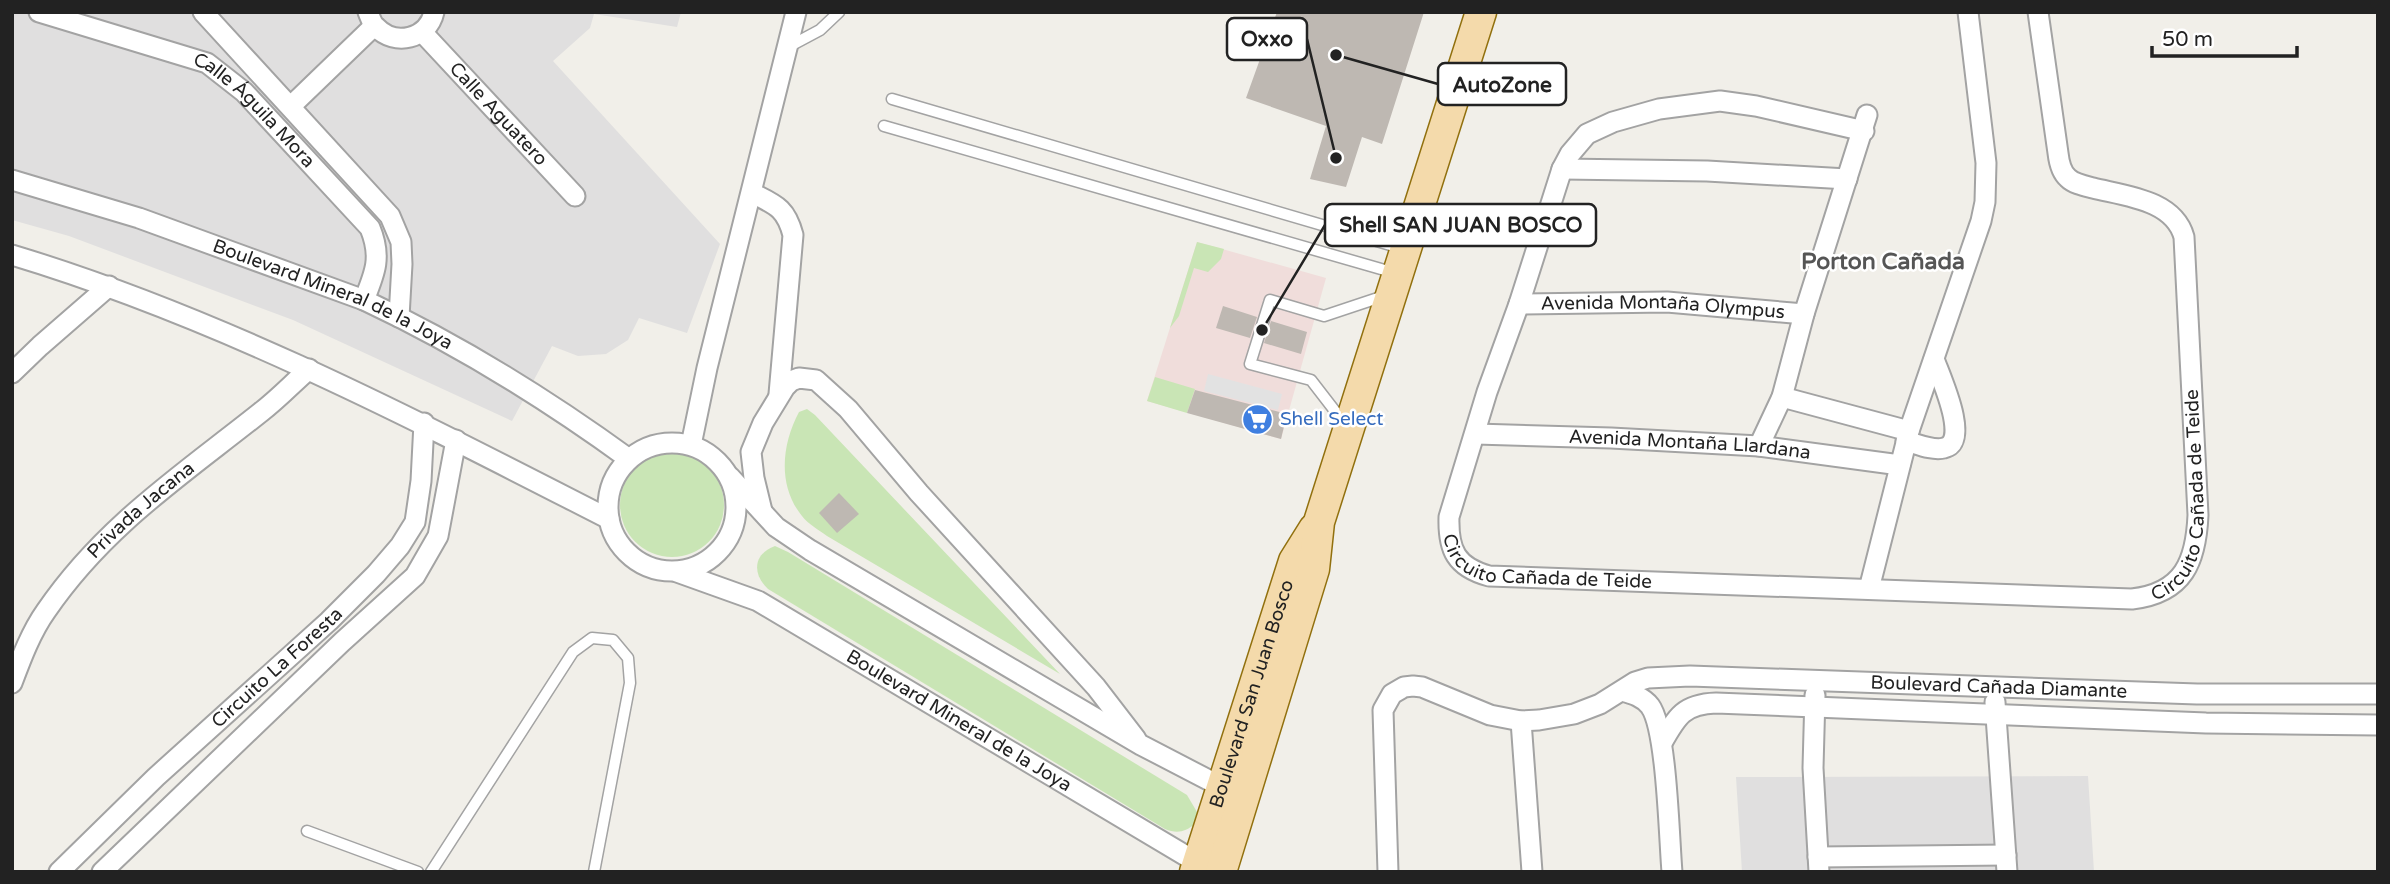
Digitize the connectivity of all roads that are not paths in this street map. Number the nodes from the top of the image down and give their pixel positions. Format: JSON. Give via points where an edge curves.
{"nodes":[{"id":1,"x":39,"y":12,"type":"edge"},
{"id":2,"x":203,"y":12,"type":"edge"},
{"id":3,"x":434,"y":12,"type":"edge"},
{"id":4,"x":796,"y":12,"type":"edge"},
{"id":5,"x":839,"y":12,"type":"edge"},
{"id":6,"x":1481,"y":12,"type":"edge"},
{"id":7,"x":1968,"y":12,"type":"edge"},
{"id":8,"x":2038,"y":12,"type":"edge"},
{"id":9,"x":371,"y":19,"type":"edge"},
{"id":10,"x":422,"y":32,"type":"junction"},
{"id":11,"x":228,"y":39,"type":"junction"},
{"id":12,"x":786,"y":48,"type":"junction"},
{"id":13,"x":207,"y":63,"type":"junction"},
{"id":14,"x":892,"y":99,"type":"dead end"},
{"id":15,"x":291,"y":106,"type":"junction"},
{"id":16,"x":884,"y":127,"type":"dead end"},
{"id":17,"x":1562,"y":170,"type":"junction"},
{"id":18,"x":1847,"y":179,"type":"junction"},
{"id":19,"x":12,"y":180,"type":"edge"},
{"id":20,"x":752,"y":193,"type":"junction"},
{"id":21,"x":575,"y":196,"type":"dead end"},
{"id":22,"x":12,"y":255,"type":"edge"},
{"id":23,"x":1397,"y":272,"type":"junction"},
{"id":24,"x":109,"y":286,"type":"junction"},
{"id":25,"x":364,"y":300,"type":"junction"},
{"id":26,"x":1519,"y":304,"type":"junction"},
{"id":27,"x":1804,"y":314,"type":"junction"},
{"id":28,"x":399,"y":317,"type":"junction"},
{"id":29,"x":1934,"y":359,"type":"junction"},
{"id":30,"x":309,"y":369,"type":"junction"},
{"id":31,"x":12,"y":373,"type":"edge"},
{"id":32,"x":779,"y":394,"type":"junction"},
{"id":33,"x":1782,"y":397,"type":"junction"},
{"id":34,"x":424,"y":423,"type":"junction"},
{"id":35,"x":1349,"y":428,"type":"junction"},
{"id":36,"x":1476,"y":434,"type":"junction"},
{"id":37,"x":1908,"y":436,"type":"junction"},
{"id":38,"x":456,"y":440,"type":"junction"},
{"id":39,"x":691,"y":445,"type":"junction"},
{"id":40,"x":1759,"y":446,"type":"junction"},
{"id":41,"x":629,"y":459,"type":"junction"},
{"id":42,"x":1900,"y":465,"type":"junction"},
{"id":43,"x":730,"y":477,"type":"junction"},
{"id":44,"x":763,"y":513,"type":"junction"},
{"id":45,"x":609,"y":519,"type":"junction"},
{"id":46,"x":677,"y":572,"type":"junction"},
{"id":47,"x":1869,"y":589,"type":"junction"},
{"id":48,"x":329,"y":621,"type":"junction"},
{"id":49,"x":342,"y":642,"type":"junction"},
{"id":50,"x":1816,"y":679,"type":"junction"},
{"id":51,"x":12,"y":683,"type":"edge"},
{"id":52,"x":1994,"y":688,"type":"junction"},
{"id":53,"x":1622,"y":691,"type":"junction"},
{"id":54,"x":2338,"y":694,"type":"junction"},
{"id":55,"x":2378,"y":694,"type":"edge"},
{"id":56,"x":1815,"y":706,"type":"junction"},
{"id":57,"x":1996,"y":715,"type":"junction"},
{"id":58,"x":1521,"y":721,"type":"junction"},
{"id":59,"x":2337,"y":723,"type":"junction"},
{"id":60,"x":2378,"y":724,"type":"edge"},
{"id":61,"x":1662,"y":743,"type":"junction"},
{"id":62,"x":1141,"y":745,"type":"junction"},
{"id":63,"x":156,"y":776,"type":"junction"},
{"id":64,"x":1232,"y":792,"type":"junction"},
{"id":65,"x":176,"y":799,"type":"junction"},
{"id":66,"x":307,"y":831,"type":"dead end"},
{"id":67,"x":2006,"y":863,"type":"edge"},
{"id":68,"x":1819,"y":864,"type":"edge"},
{"id":69,"x":1209,"y":869,"type":"edge"},
{"id":70,"x":59,"y":872,"type":"edge"},
{"id":71,"x":102,"y":872,"type":"edge"},
{"id":72,"x":418,"y":872,"type":"edge"},
{"id":73,"x":431,"y":872,"type":"edge"},
{"id":74,"x":594,"y":872,"type":"edge"},
{"id":75,"x":1388,"y":872,"type":"edge"},
{"id":76,"x":1532,"y":872,"type":"edge"},
{"id":77,"x":1672,"y":872,"type":"edge"}],
"edges":[{"from":1,"to":13,"type":"street","name":"Calle Águila Mora"},
{"from":2,"to":11,"type":"street","name":"Calle Águila Mora"},
{"from":3,"to":10,"type":"street"},
{"from":4,"to":12,"type":"street"},
{"from":5,"to":12,"type":"lane","via":[[820,30]]},
{"from":6,"to":23,"type":"main road","name":"Boulevard San Juan Bosco"},
{"from":7,"to":29,"type":"street","via":[[1986,163],[1985,202]]},
{"from":8,"to":47,"type":"street","name":"Circuito Cañada de Teide","via":[[2063,172],[2072,181],[2164,208],[2180,225],[2185,246],[2198,515],[2193,557],[2168,587],[2132,599]]},
{"from":9,"to":10,"type":"street","via":[[388,37],[406,40]]},
{"from":9,"to":15,"type":"street"},
{"from":10,"to":21,"type":"street","name":"Calle Aguatero"},
{"from":11,"to":13,"type":"street"},
{"from":11,"to":15,"type":"street","name":"Calle Águila Mora"},
{"from":12,"to":20,"type":"street"},
{"from":13,"to":25,"type":"street","name":"Calle Águila Mora","via":[[244,92],[370,228],[377,262]]},
{"from":14,"to":23,"type":"lane"},
{"from":15,"to":28,"type":"street","name":"Calle Águila Mora","via":[[390,216],[401,242]]},
{"from":16,"to":23,"type":"lane"},
{"from":17,"to":18,"type":"street","via":[[1707,171]]},
{"from":17,"to":18,"type":"street","name":"Circuito Cañada de Teide","via":[[1587,134],[1613,122],[1659,108],[1731,101],[1866,123]]},
{"from":17,"to":26,"type":"street","name":"Circuito Cañada de Teide"},
{"from":18,"to":27,"type":"street","name":"Circuito Cañada de Teide"},
{"from":19,"to":25,"type":"street","name":"Boulevard Mineral de la Joya","via":[[139,218]]},
{"from":20,"to":32,"type":"street","via":[[779,206],[793,235]]},
{"from":20,"to":39,"type":"street"},
{"from":22,"to":24,"type":"street"},
{"from":23,"to":35,"type":"main road","name":"Boulevard San Juan Bosco"},
{"from":23,"to":35,"type":"lane","via":[[1324,316],[1270,300],[1250,364],[1311,380]]},
{"from":24,"to":30,"type":"street"},
{"from":24,"to":31,"type":"street"},
{"from":25,"to":28,"type":"street","name":"Boulevard Mineral de la Joya"},
{"from":26,"to":27,"type":"street","name":"Avenida Montaña Olympus","via":[[1667,302]]},
{"from":26,"to":36,"type":"street","name":"Circuito Cañada de Teide"},
{"from":27,"to":33,"type":"street","name":"Circuito Cañada de Teide"},
{"from":28,"to":41,"type":"street","name":"Boulevard Mineral de la Joya","via":[[522,385]]},
{"from":29,"to":37,"type":"street"},
{"from":29,"to":37,"type":"street","via":[[1952,410],[1956,438],[1942,449]]},
{"from":30,"to":34,"type":"street"},
{"from":30,"to":51,"type":"street","name":"Privada Jacana","via":[[124,520],[83,563],[44,612]]},
{"from":32,"to":44,"type":"street","via":[[751,452]]},
{"from":32,"to":62,"type":"street","via":[[791,381],[808,378],[838,399],[1096,687]]},
{"from":33,"to":37,"type":"street"},
{"from":33,"to":40,"type":"street","name":"Circuito Cañada de Teide"},
{"from":34,"to":38,"type":"street"},
{"from":34,"to":48,"type":"street","name":"Circuito La Foresta","via":[[415,522],[376,574]]},
{"from":35,"to":64,"type":"main road","name":"Boulevard San Juan Bosco","via":[[1319,522],[1294,561]]},
{"from":36,"to":40,"type":"street","name":"Avenida Montaña Llardana"},
{"from":36,"to":47,"type":"street","name":"Circuito Cañada de Teide","via":[[1449,517],[1454,553],[1476,573]]},
{"from":37,"to":42,"type":"street"},
{"from":38,"to":45,"type":"street"},
{"from":38,"to":49,"type":"street","name":"Circuito La Foresta","via":[[438,536],[429,554],[415,576]]},
{"from":39,"to":41,"type":"street","via":[[669,442],[648,447]]},
{"from":39,"to":43,"type":"street","via":[[721,463]]},
{"from":40,"to":42,"type":"street","name":"Avenida Montaña Llardana"},
{"from":41,"to":45,"type":"street","via":[[615,476],[608,497]]},
{"from":42,"to":47,"type":"street"},
{"from":43,"to":44,"type":"street"},
{"from":43,"to":46,"type":"street","via":[[737,513],[733,531],[711,559]]},
{"from":44,"to":62,"type":"street","via":[[810,550]]},
{"from":45,"to":46,"type":"street","via":[[615,537],[640,563]]},
{"from":46,"to":69,"type":"street","name":"Boulevard Mineral de la Joya","via":[[758,601]]},
{"from":48,"to":49,"type":"street"},
{"from":48,"to":63,"type":"street","name":"Circuito La Foresta"},
{"from":49,"to":65,"type":"street","name":"Circuito La Foresta"},
{"from":50,"to":52,"type":"street","name":"Boulevard Cañada Diamante"},
{"from":50,"to":53,"type":"street","name":"Boulevard Cañada Diamante","via":[[1667,676],[1635,682]]},
{"from":50,"to":56,"type":"street"},
{"from":52,"to":54,"type":"street","name":"Boulevard Cañada Diamante"},
{"from":52,"to":57,"type":"street"},
{"from":53,"to":58,"type":"street","name":"Boulevard Cañada Diamante","via":[[1574,714]]},
{"from":53,"to":61,"type":"street","via":[[1635,694],[1652,708]]},
{"from":54,"to":55,"type":"street","name":"Boulevard Cañada Diamante"},
{"from":54,"to":59,"type":"street"},
{"from":56,"to":57,"type":"street","name":"Boulevard Cañada Diamante"},
{"from":56,"to":61,"type":"street","name":"Boulevard Cañada Diamante","via":[[1716,703],[1690,707]]},
{"from":56,"to":68,"type":"street","via":[[1812,768]]},
{"from":57,"to":59,"type":"street","name":"Boulevard Cañada Diamante"},
{"from":57,"to":67,"type":"street"},
{"from":58,"to":75,"type":"street","via":[[1478,711],[1423,687],[1404,687],[1392,694],[1383,710]]},
{"from":58,"to":76,"type":"street"},
{"from":59,"to":60,"type":"street","name":"Boulevard Cañada Diamante"},
{"from":61,"to":77,"type":"street"},
{"from":62,"to":64,"type":"street"},
{"from":63,"to":65,"type":"street"},
{"from":63,"to":70,"type":"street","name":"Circuito La Foresta"},
{"from":64,"to":69,"type":"main road","name":"Boulevard San Juan Bosco"},
{"from":64,"to":69,"type":"street","via":[[1226,829],[1212,849]]},
{"from":65,"to":71,"type":"street","name":"Circuito La Foresta"},
{"from":66,"to":72,"type":"lane"},
{"from":67,"to":68,"type":"street"},
{"from":73,"to":74,"type":"lane","via":[[573,652],[592,638],[613,640],[628,658],[630,682]]}]}
